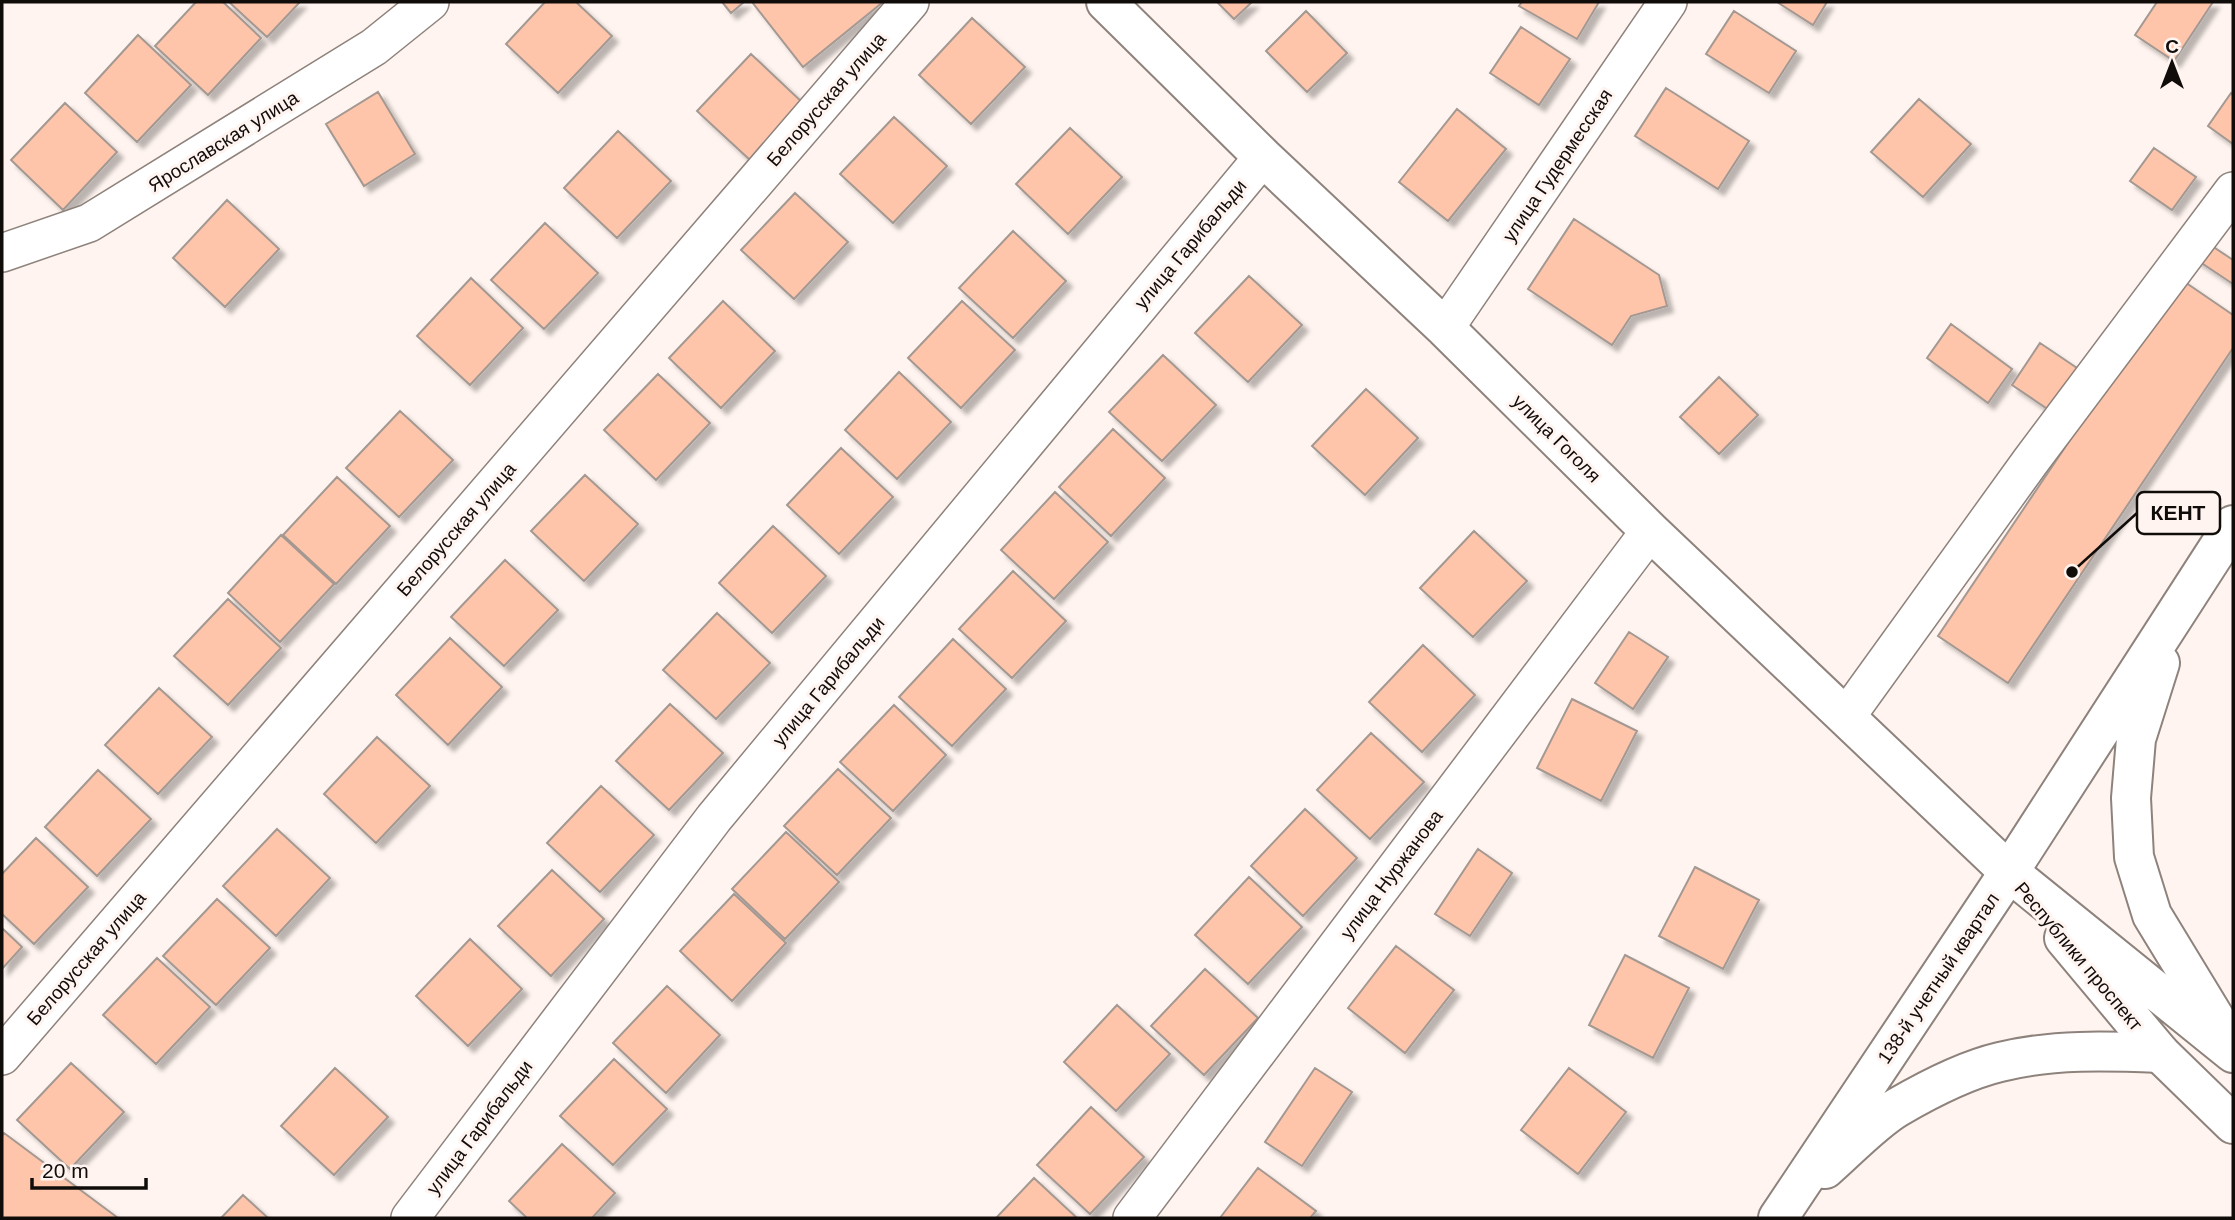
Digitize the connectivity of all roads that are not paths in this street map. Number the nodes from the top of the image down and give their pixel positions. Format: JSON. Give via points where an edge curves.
{"nodes":[{"id":1,"x":430,"y":2,"type":"edge"},
{"id":2,"x":910,"y":2,"type":"edge"},
{"id":3,"x":1106,"y":2,"type":"edge"},
{"id":4,"x":1668,"y":2,"type":"edge"},
{"id":5,"x":1263,"y":157,"type":"junction"},
{"id":6,"x":2233,"y":191,"type":"edge"},
{"id":7,"x":2,"y":253,"type":"edge"},
{"id":8,"x":1446,"y":328,"type":"junction"},
{"id":9,"x":2233,"y":525,"type":"edge"},
{"id":10,"x":1650,"y":531,"type":"junction"},
{"id":11,"x":2174,"y":617,"type":"junction"},
{"id":12,"x":1846,"y":717,"type":"junction"},
{"id":13,"x":2009,"y":872,"type":"junction"},
{"id":14,"x":2233,"y":1048,"type":"edge"},
{"id":15,"x":2160,"y":1052,"type":"junction"},
{"id":16,"x":2233,"y":1053,"type":"edge"},
{"id":17,"x":2,"y":1056,"type":"edge"},
{"id":18,"x":2233,"y":1124,"type":"edge"},
{"id":19,"x":1783,"y":1209,"type":"edge"},
{"id":20,"x":410,"y":1218,"type":"edge"},
{"id":21,"x":1132,"y":1218,"type":"edge"}],
"edges":[{"from":1,"to":7,"type":"street","name":"Ярославская улица","via":[[374,47],[89,223]]},
{"from":2,"to":17,"type":"street","name":"Белорусская улица"},
{"from":3,"to":5,"type":"main road","name":"улица Гоголя"},
{"from":4,"to":8,"type":"street","name":"улица Гудермесская"},
{"from":5,"to":8,"type":"main road","name":"улица Гоголя"},
{"from":5,"to":20,"type":"street","name":"улица Гарибальди","via":[[714,818]]},
{"from":6,"to":12,"type":"street"},
{"from":8,"to":10,"type":"main road","name":"улица Гоголя"},
{"from":9,"to":11,"type":"main road","name":"138-й учетный квартал"},
{"from":10,"to":12,"type":"main road","name":"улица Гоголя"},
{"from":10,"to":21,"type":"street","name":"улица Нуржанова"},
{"from":11,"to":13,"type":"main road","name":"138-й учетный квартал"},
{"from":11,"to":14,"type":"main road","via":[[2136,739],[2131,798],[2134,857],[2152,915]]},
{"from":12,"to":13,"type":"main road","name":"улица Гоголя"},
{"from":13,"to":15,"type":"main road","name":"Республики проспект"},
{"from":13,"to":16,"type":"main road","name":"Республики проспект"},
{"from":13,"to":19,"type":"main road","name":"138-й учетный квартал"},
{"from":15,"to":18,"type":"main road","name":"Республики проспект"},
{"from":15,"to":19,"type":"main road","via":[[2043,1054],[1999,1062],[1956,1078],[1896,1108]]}]}
